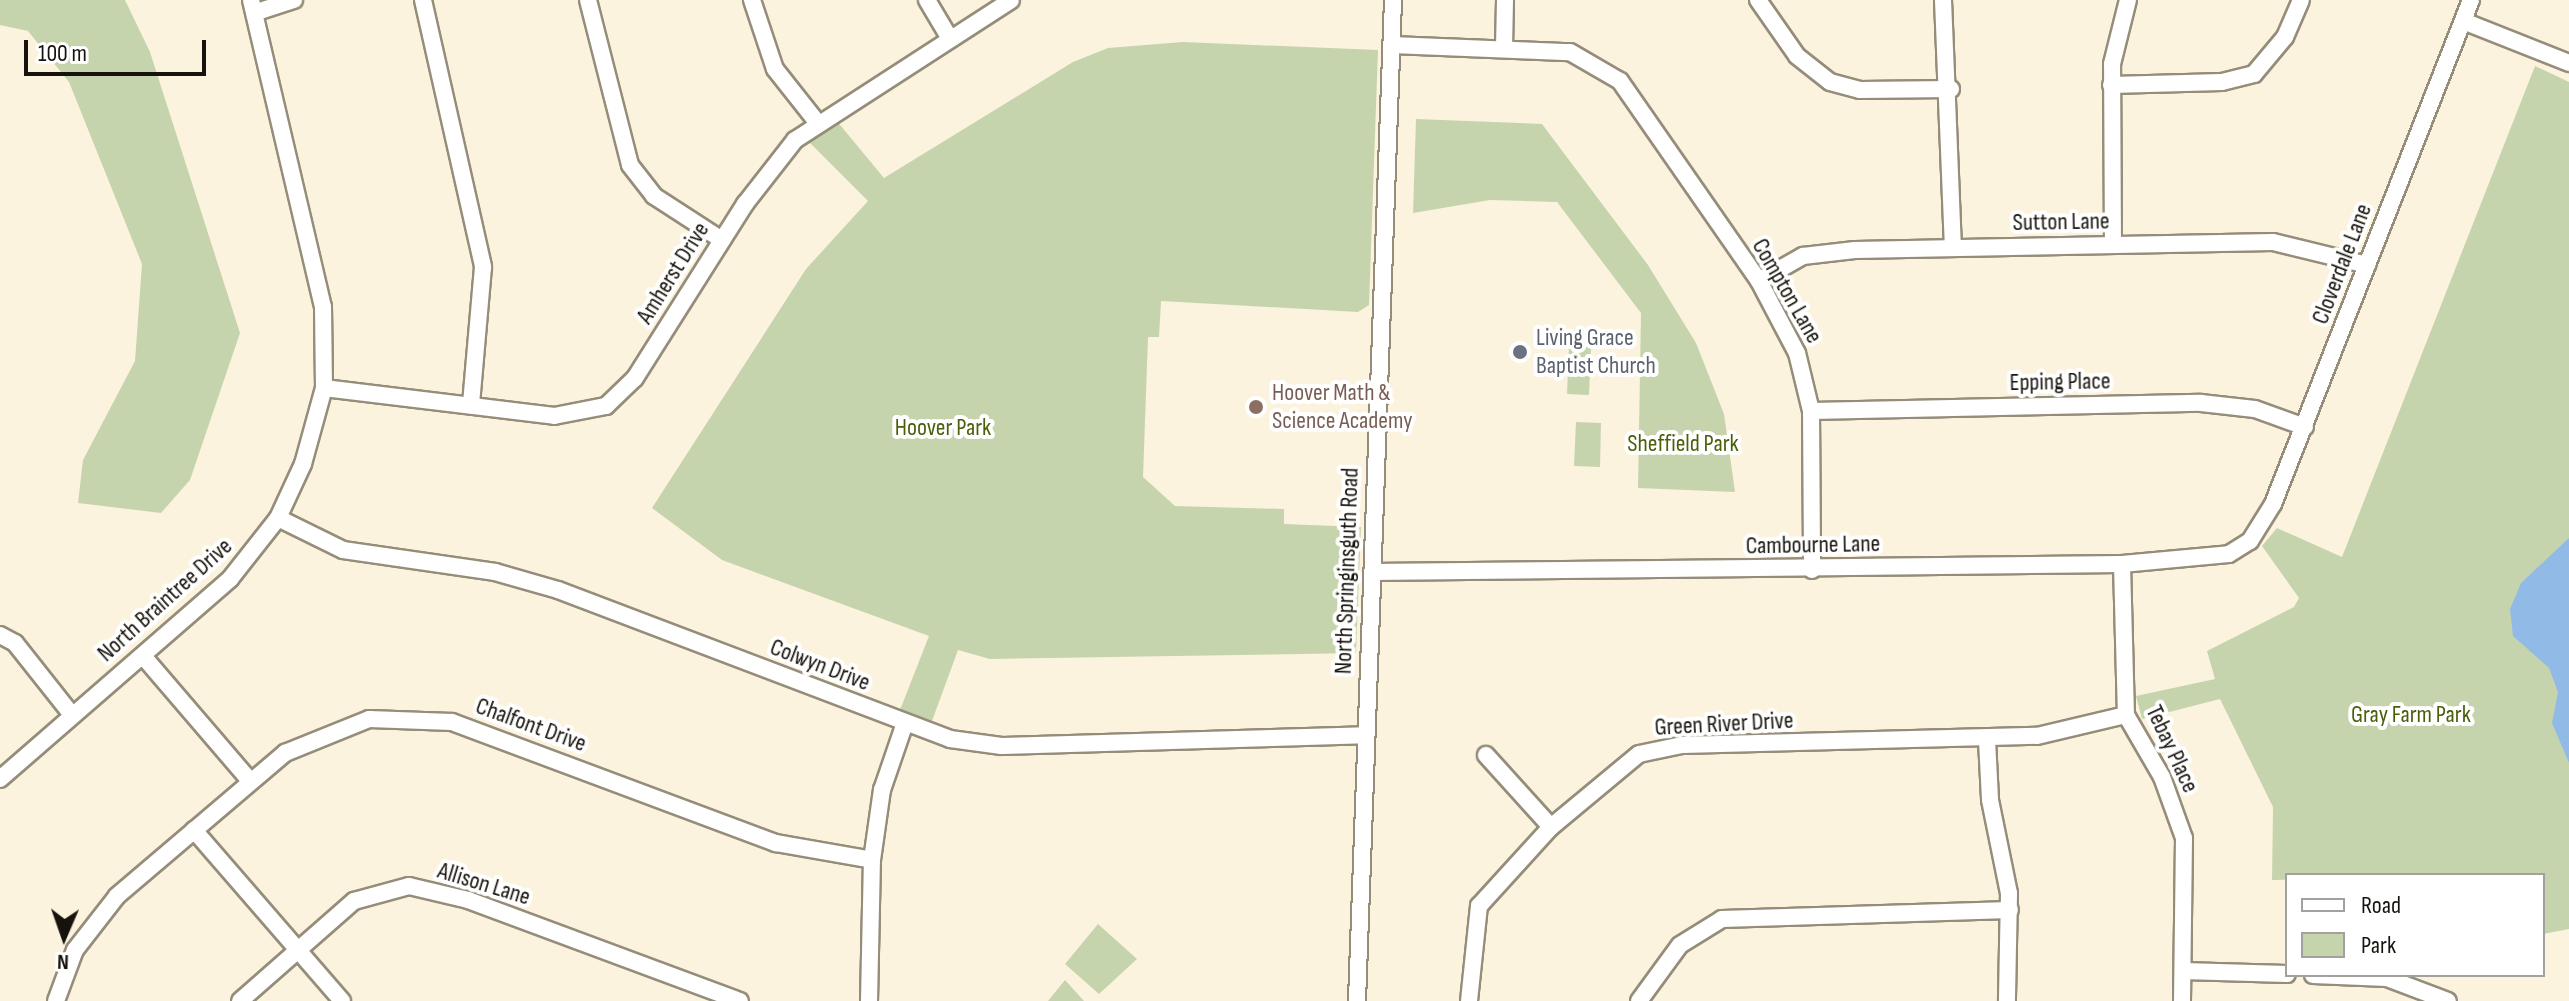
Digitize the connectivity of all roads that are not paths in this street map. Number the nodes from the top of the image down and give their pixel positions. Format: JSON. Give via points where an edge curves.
{"nodes":[{"id":1,"x":294,"y":0,"type":"edge"},
{"id":2,"x":423,"y":0,"type":"edge"},
{"id":3,"x":588,"y":0,"type":"edge"},
{"id":4,"x":752,"y":0,"type":"edge"},
{"id":5,"x":927,"y":0,"type":"edge"},
{"id":6,"x":1011,"y":0,"type":"edge"},
{"id":7,"x":1393,"y":0,"type":"edge"},
{"id":8,"x":1505,"y":0,"type":"edge"},
{"id":9,"x":1758,"y":0,"type":"edge"},
{"id":10,"x":1943,"y":0,"type":"edge"},
{"id":11,"x":2128,"y":0,"type":"edge"},
{"id":12,"x":2301,"y":0,"type":"edge"},
{"id":13,"x":2471,"y":0,"type":"edge"},
{"id":14,"x":254,"y":6,"type":"edge"},
{"id":15,"x":2463,"y":21,"type":"junction"},
{"id":16,"x":949,"y":37,"type":"junction"},
{"id":17,"x":1392,"y":45,"type":"junction"},
{"id":18,"x":1504,"y":48,"type":"junction"},
{"id":19,"x":2569,"y":63,"type":"edge"},
{"id":20,"x":2111,"y":85,"type":"junction"},
{"id":21,"x":1951,"y":89,"type":"junction"},
{"id":22,"x":816,"y":121,"type":"junction"},
{"id":23,"x":722,"y":240,"type":"junction"},
{"id":24,"x":2113,"y":245,"type":"junction"},
{"id":25,"x":1953,"y":248,"type":"junction"},
{"id":26,"x":2367,"y":265,"type":"junction"},
{"id":27,"x":1759,"y":281,"type":"junction"},
{"id":28,"x":324,"y":388,"type":"junction"},
{"id":29,"x":471,"y":405,"type":"junction"},
{"id":30,"x":1811,"y":411,"type":"junction"},
{"id":31,"x":2305,"y":427,"type":"junction"},
{"id":32,"x":278,"y":518,"type":"junction"},
{"id":33,"x":2250,"y":541,"type":"joint"},
{"id":34,"x":2122,"y":564,"type":"junction"},
{"id":35,"x":1812,"y":570,"type":"junction"},
{"id":36,"x":1372,"y":572,"type":"junction"},
{"id":37,"x":0,"y":635,"type":"edge"},
{"id":38,"x":143,"y":656,"type":"junction"},
{"id":39,"x":72,"y":715,"type":"junction"},
{"id":40,"x":2126,"y":715,"type":"junction"},
{"id":41,"x":905,"y":723,"type":"junction"},
{"id":42,"x":1365,"y":735,"type":"junction"},
{"id":43,"x":1987,"y":740,"type":"junction"},
{"id":44,"x":1486,"y":755,"type":"dead end"},
{"id":45,"x":0,"y":779,"type":"edge"},
{"id":46,"x":250,"y":781,"type":"junction"},
{"id":47,"x":1551,"y":827,"type":"junction"},
{"id":48,"x":194,"y":830,"type":"junction"},
{"id":49,"x":872,"y":860,"type":"junction"},
{"id":50,"x":2010,"y":910,"type":"junction"},
{"id":51,"x":295,"y":949,"type":"junction"},
{"id":52,"x":2183,"y":971,"type":"junction"},
{"id":53,"x":2285,"y":974,"type":"edge"},
{"id":54,"x":2362,"y":977,"type":"edge"},
{"id":55,"x":56,"y":1001,"type":"edge"},
{"id":56,"x":240,"y":1001,"type":"edge"},
{"id":57,"x":342,"y":1001,"type":"edge"},
{"id":58,"x":740,"y":1001,"type":"edge"},
{"id":59,"x":869,"y":1001,"type":"edge"},
{"id":60,"x":1357,"y":1001,"type":"edge"},
{"id":61,"x":1469,"y":1001,"type":"edge"},
{"id":62,"x":1639,"y":1001,"type":"edge"},
{"id":63,"x":2007,"y":1001,"type":"edge"},
{"id":64,"x":2182,"y":1001,"type":"edge"},
{"id":65,"x":2448,"y":1001,"type":"edge"}],
"edges":[{"from":1,"to":14,"type":"street"},
{"from":2,"to":29,"type":"street","via":[[483,267]]},
{"from":3,"to":23,"type":"street","via":[[630,165],[654,196]]},
{"from":4,"to":22,"type":"street","via":[[775,69]]},
{"from":5,"to":16,"type":"street"},
{"from":6,"to":16,"type":"street","name":"Amherst Drive"},
{"from":7,"to":17,"type":"street","name":"North Springinsguth Road"},
{"from":8,"to":18,"type":"street"},
{"from":9,"to":21,"type":"street","via":[[1797,56],[1830,82],[1860,90]]},
{"from":10,"to":21,"type":"street"},
{"from":11,"to":20,"type":"street"},
{"from":12,"to":20,"type":"street","via":[[2285,37],[2254,74],[2222,82]]},
{"from":13,"to":15,"type":"street","name":"Cloverdale Lane"},
{"from":14,"to":28,"type":"street","name":"North Braintree Drive","via":[[323,307]]},
{"from":15,"to":19,"type":"street"},
{"from":15,"to":26,"type":"street","name":"Cloverdale Lane"},
{"from":16,"to":22,"type":"street","name":"Amherst Drive"},
{"from":17,"to":18,"type":"street"},
{"from":17,"to":36,"type":"street","name":"North Springinsguth Road"},
{"from":18,"to":27,"type":"street","name":"Compton Lane","via":[[1570,52],[1611,72]]},
{"from":20,"to":24,"type":"street"},
{"from":21,"to":25,"type":"street"},
{"from":22,"to":23,"type":"street","name":"Amherst Drive","via":[[765,176]]},
{"from":23,"to":29,"type":"street","name":"Amherst Drive","via":[[635,378],[606,406],[554,416]]},
{"from":24,"to":25,"type":"street","name":"Sutton Lane"},
{"from":24,"to":26,"type":"street","name":"Sutton Lane","via":[[2297,244]]},
{"from":25,"to":27,"type":"street","name":"Sutton Lane","via":[[1823,251]]},
{"from":26,"to":31,"type":"street","name":"Cloverdale Lane"},
{"from":27,"to":30,"type":"street","name":"Compton Lane","via":[[1797,353]]},
{"from":28,"to":29,"type":"street","name":"Amherst Drive"},
{"from":28,"to":32,"type":"street","name":"North Braintree Drive"},
{"from":30,"to":31,"type":"street","name":"Epping Place","via":[[2210,403]]},
{"from":30,"to":35,"type":"street","name":"Compton Lane"},
{"from":31,"to":33,"type":"street","name":"Cloverdale Lane"},
{"from":32,"to":38,"type":"street","name":"North Braintree Drive","via":[[230,579]]},
{"from":32,"to":41,"type":"street","name":"Colwyn Drive","via":[[343,550],[495,572],[558,590]]},
{"from":33,"to":34,"type":"street","name":"Cambourne Lane","via":[[2211,561]]},
{"from":34,"to":35,"type":"street","name":"Cambourne Lane"},
{"from":34,"to":40,"type":"street","name":"Tebay Place"},
{"from":35,"to":36,"type":"street","name":"Cambourne Lane"},
{"from":36,"to":42,"type":"street","name":"North Springinsguth Road"},
{"from":37,"to":39,"type":"street","via":[[15,643]]},
{"from":38,"to":39,"type":"street","name":"North Braintree Drive"},
{"from":38,"to":46,"type":"street"},
{"from":39,"to":45,"type":"street","name":"North Braintree Drive"},
{"from":40,"to":43,"type":"street","name":"Green River Drive","via":[[2055,734]]},
{"from":40,"to":52,"type":"street","name":"Tebay Place","via":[[2162,777],[2184,838]]},
{"from":41,"to":42,"type":"street","name":"Colwyn Drive","via":[[950,739],[1002,746]]},
{"from":41,"to":49,"type":"street","via":[[882,790]]},
{"from":42,"to":60,"type":"street","name":"North Springinsguth Road"},
{"from":43,"to":47,"type":"street","name":"Green River Drive","via":[[1658,748],[1620,766]]},
{"from":43,"to":50,"type":"street"},
{"from":44,"to":47,"type":"street"},
{"from":46,"to":48,"type":"street","name":"Chalfont Drive"},
{"from":46,"to":49,"type":"street","name":"Chalfont Drive","via":[[336,727],[431,718],[776,843]]},
{"from":47,"to":61,"type":"street","name":"Green River Drive","via":[[1479,906]]},
{"from":48,"to":51,"type":"street"},
{"from":48,"to":55,"type":"street","name":"Chalfont Drive","via":[[95,921]]},
{"from":49,"to":59,"type":"street"},
{"from":50,"to":62,"type":"street","via":[[1722,919],[1680,945]]},
{"from":50,"to":63,"type":"street"},
{"from":51,"to":56,"type":"street","name":"Allison Lane"},
{"from":51,"to":57,"type":"street"},
{"from":51,"to":58,"type":"street","name":"Allison Lane","via":[[354,901],[409,886],[468,900]]},
{"from":52,"to":53,"type":"street"},
{"from":52,"to":64,"type":"street","name":"Tebay Place"},
{"from":54,"to":65,"type":"street","via":[[2387,978]]}]}
